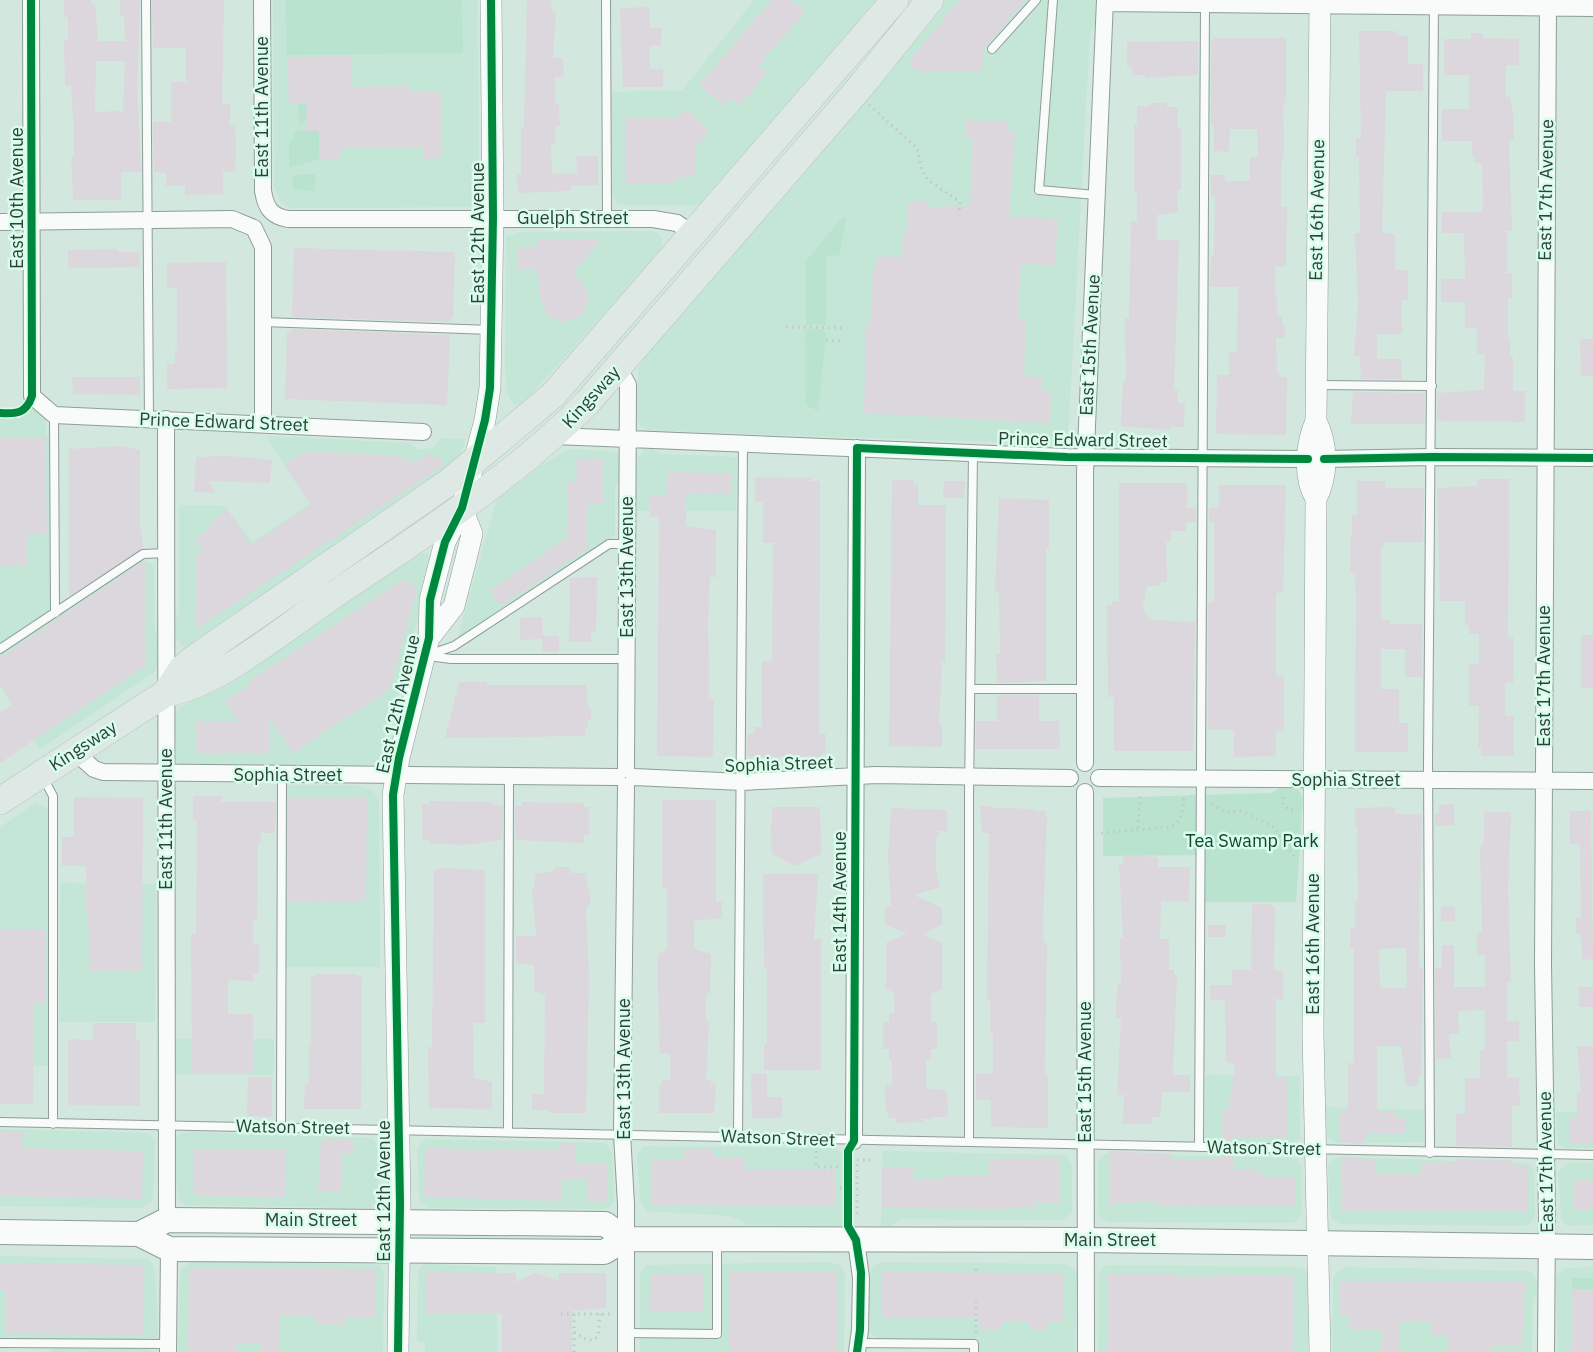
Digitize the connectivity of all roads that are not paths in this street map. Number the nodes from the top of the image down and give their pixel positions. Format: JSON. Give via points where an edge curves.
{"nodes":[{"id":1,"x":32,"y":0,"type":"edge"},
{"id":2,"x":146,"y":0,"type":"edge"},
{"id":3,"x":262,"y":0,"type":"edge"},
{"id":4,"x":491,"y":0,"type":"edge"},
{"id":5,"x":606,"y":0,"type":"edge"},
{"id":6,"x":895,"y":0,"type":"edge"},
{"id":7,"x":930,"y":0,"type":"edge"},
{"id":8,"x":1036,"y":0,"type":"edge"},
{"id":9,"x":1053,"y":0,"type":"edge"},
{"id":10,"x":1105,"y":1,"type":"edge"},
{"id":11,"x":1320,"y":2,"type":"edge"},
{"id":12,"x":1434,"y":3,"type":"edge"},
{"id":13,"x":1205,"y":4,"type":"junction"},
{"id":14,"x":1548,"y":4,"type":"edge"},
{"id":15,"x":1593,"y":8,"type":"edge"},
{"id":16,"x":992,"y":49,"type":"dead end"},
{"id":17,"x":1096,"y":195,"type":"junction"},
{"id":18,"x":271,"y":212,"type":"joint"},
{"id":19,"x":493,"y":217,"type":"junction"},
{"id":20,"x":607,"y":217,"type":"junction"},
{"id":21,"x":149,"y":220,"type":"junction"},
{"id":22,"x":32,"y":221,"type":"junction"},
{"id":23,"x":0,"y":222,"type":"edge"},
{"id":24,"x":693,"y":234,"type":"junction"},
{"id":25,"x":263,"y":322,"type":"junction"},
{"id":26,"x":492,"y":330,"type":"junction"},
{"id":27,"x":618,"y":367,"type":"junction"},
{"id":28,"x":1316,"y":385,"type":"junction"},
{"id":29,"x":1432,"y":386,"type":"junction"},
{"id":30,"x":54,"y":415,"type":"junction"},
{"id":31,"x":149,"y":419,"type":"junction"},
{"id":32,"x":166,"y":419,"type":"junction"},
{"id":33,"x":263,"y":423,"type":"junction"},
{"id":34,"x":423,"y":432,"type":"dead end"},
{"id":35,"x":555,"y":436,"type":"junction"},
{"id":36,"x":628,"y":438,"type":"junction"},
{"id":37,"x":743,"y":443,"type":"junction"},
{"id":38,"x":857,"y":448,"type":"junction"},
{"id":39,"x":973,"y":452,"type":"junction"},
{"id":40,"x":1085,"y":456,"type":"junction"},
{"id":41,"x":1432,"y":457,"type":"junction"},
{"id":42,"x":1201,"y":458,"type":"junction"},
{"id":43,"x":1544,"y":458,"type":"junction"},
{"id":44,"x":1593,"y":458,"type":"edge"},
{"id":45,"x":1316,"y":459,"type":"junction"},
{"id":46,"x":475,"y":463,"type":"junction"},
{"id":47,"x":462,"y":508,"type":"junction"},
{"id":48,"x":627,"y":544,"type":"junction"},
{"id":49,"x":167,"y":553,"type":"junction"},
{"id":50,"x":55,"y":613,"type":"junction"},
{"id":51,"x":427,"y":647,"type":"junction"},
{"id":52,"x":0,"y":649,"type":"edge"},
{"id":53,"x":627,"y":659,"type":"junction"},
{"id":54,"x":971,"y":689,"type":"junction"},
{"id":55,"x":1085,"y":689,"type":"junction"},
{"id":56,"x":166,"y":693,"type":"junction"},
{"id":57,"x":74,"y":751,"type":"junction"},
{"id":58,"x":1085,"y":763,"type":"junction"},
{"id":59,"x":41,"y":774,"type":"junction"},
{"id":60,"x":165,"y":774,"type":"junction"},
{"id":61,"x":282,"y":774,"type":"junction"},
{"id":62,"x":396,"y":775,"type":"junction"},
{"id":63,"x":509,"y":776,"type":"junction"},
{"id":64,"x":856,"y":776,"type":"junction"},
{"id":65,"x":626,"y":777,"type":"junction"},
{"id":66,"x":969,"y":778,"type":"junction"},
{"id":67,"x":1070,"y":778,"type":"junction"},
{"id":68,"x":1099,"y":778,"type":"junction"},
{"id":69,"x":1199,"y":779,"type":"junction"},
{"id":70,"x":1428,"y":779,"type":"junction"},
{"id":71,"x":1314,"y":780,"type":"junction"},
{"id":72,"x":1544,"y":781,"type":"junction"},
{"id":73,"x":1593,"y":781,"type":"edge"},
{"id":74,"x":741,"y":782,"type":"junction"},
{"id":75,"x":1085,"y":792,"type":"junction"},
{"id":76,"x":0,"y":801,"type":"edge"},
{"id":77,"x":0,"y":1122,"type":"edge"},
{"id":78,"x":53,"y":1124,"type":"junction"},
{"id":79,"x":165,"y":1125,"type":"junction"},
{"id":80,"x":281,"y":1126,"type":"junction"},
{"id":81,"x":398,"y":1130,"type":"junction"},
{"id":82,"x":508,"y":1131,"type":"junction"},
{"id":83,"x":622,"y":1134,"type":"junction"},
{"id":84,"x":738,"y":1136,"type":"junction"},
{"id":85,"x":854,"y":1141,"type":"junction"},
{"id":86,"x":969,"y":1142,"type":"junction"},
{"id":87,"x":1085,"y":1145,"type":"junction"},
{"id":88,"x":1199,"y":1147,"type":"junction"},
{"id":89,"x":1315,"y":1150,"type":"junction"},
{"id":90,"x":1430,"y":1152,"type":"junction"},
{"id":91,"x":1546,"y":1155,"type":"junction"},
{"id":92,"x":1593,"y":1155,"type":"edge"},
{"id":93,"x":167,"y":1220,"type":"junction"},
{"id":94,"x":400,"y":1220,"type":"junction"},
{"id":95,"x":0,"y":1232,"type":"edge"},
{"id":96,"x":139,"y":1234,"type":"junction"},
{"id":97,"x":626,"y":1239,"type":"junction"},
{"id":98,"x":717,"y":1239,"type":"junction"},
{"id":99,"x":856,"y":1240,"type":"junction"},
{"id":100,"x":1086,"y":1240,"type":"junction"},
{"id":101,"x":1318,"y":1243,"type":"junction"},
{"id":102,"x":1546,"y":1247,"type":"junction"},
{"id":103,"x":1593,"y":1247,"type":"edge"},
{"id":104,"x":169,"y":1249,"type":"junction"},
{"id":105,"x":399,"y":1250,"type":"junction"},
{"id":106,"x":626,"y":1333,"type":"junction"},
{"id":107,"x":0,"y":1343,"type":"edge"},
{"id":108,"x":168,"y":1348,"type":"edge"},
{"id":109,"x":857,"y":1348,"type":"edge"},
{"id":110,"x":974,"y":1348,"type":"edge"},
{"id":111,"x":398,"y":1352,"type":"edge"},
{"id":112,"x":626,"y":1352,"type":"edge"},
{"id":113,"x":1086,"y":1352,"type":"edge"},
{"id":114,"x":1320,"y":1352,"type":"edge"},
{"id":115,"x":1546,"y":1352,"type":"edge"}],
"edges":[{"from":1,"to":22,"type":"street","name":"East 10th Avenue"},
{"from":2,"to":21,"type":"lane"},
{"from":3,"to":18,"type":"street","name":"East 11th Avenue","via":[[262,191]]},
{"from":4,"to":19,"type":"street","name":"East 12th Avenue"},
{"from":5,"to":20,"type":"lane"},
{"from":6,"to":24,"type":"main road","name":"Kingsway"},
{"from":7,"to":27,"type":"main road","name":"Kingsway","via":[[861,86]]},
{"from":8,"to":16,"type":"lane"},
{"from":9,"to":17,"type":"lane","via":[[1039,190]]},
{"from":10,"to":13,"type":"street"},
{"from":10,"to":17,"type":"street","name":"East 15th Avenue"},
{"from":11,"to":12,"type":"street"},
{"from":11,"to":13,"type":"street"},
{"from":11,"to":28,"type":"street","name":"East 16th Avenue"},
{"from":12,"to":14,"type":"street"},
{"from":12,"to":29,"type":"lane"},
{"from":13,"to":42,"type":"lane"},
{"from":14,"to":15,"type":"street"},
{"from":14,"to":43,"type":"street","name":"East 17th Avenue"},
{"from":17,"to":40,"type":"street","name":"East 15th Avenue"},
{"from":18,"to":19,"type":"street","name":"Guelph Street","via":[[288,219]]},
{"from":19,"to":20,"type":"street","name":"Guelph Street"},
{"from":19,"to":26,"type":"street","name":"East 12th Avenue"},
{"from":20,"to":24,"type":"street","name":"Guelph Street","via":[[665,219]]},
{"from":21,"to":22,"type":"street"},
{"from":21,"to":25,"type":"street","via":[[232,219],[254,228],[263,247]]},
{"from":21,"to":31,"type":"lane"},
{"from":22,"to":23,"type":"street"},
{"from":22,"to":30,"type":"street","name":"East 10th Avenue","via":[[32,396]]},
{"from":24,"to":46,"type":"main road","name":"Kingsway","via":[[554,394]]},
{"from":25,"to":26,"type":"lane"},
{"from":25,"to":33,"type":"street"},
{"from":26,"to":46,"type":"street","name":"East 12th Avenue","via":[[490,388]]},
{"from":27,"to":35,"type":"main road","name":"Kingsway"},
{"from":27,"to":36,"type":"street","name":"East 13th Avenue","via":[[628,385]]},
{"from":28,"to":29,"type":"lane"},
{"from":28,"to":45,"type":"street","name":"East 16th Avenue","via":[[1316,421],[1309,441]]},
{"from":29,"to":41,"type":"lane"},
{"from":30,"to":31,"type":"street","name":"Prince Edward Street"},
{"from":30,"to":50,"type":"lane"},
{"from":31,"to":32,"type":"street","name":"Prince Edward Street"},
{"from":32,"to":33,"type":"street","name":"Prince Edward Street"},
{"from":32,"to":49,"type":"street","name":"East 11th Avenue"},
{"from":33,"to":34,"type":"street","name":"Prince Edward Street"},
{"from":35,"to":36,"type":"street","name":"Prince Edward Street"},
{"from":35,"to":47,"type":"main road","name":"Kingsway"},
{"from":36,"to":37,"type":"street","name":"Prince Edward Street"},
{"from":36,"to":48,"type":"street","name":"East 13th Avenue"},
{"from":37,"to":38,"type":"street","name":"Prince Edward Street"},
{"from":37,"to":74,"type":"lane"},
{"from":38,"to":39,"type":"street","name":"Prince Edward Street"},
{"from":38,"to":64,"type":"street","name":"East 14th Avenue"},
{"from":39,"to":40,"type":"street","name":"Prince Edward Street"},
{"from":39,"to":54,"type":"lane"},
{"from":40,"to":42,"type":"street","name":"Prince Edward Street"},
{"from":40,"to":55,"type":"street","name":"East 15th Avenue"},
{"from":41,"to":43,"type":"street","name":"Prince Edward Street"},
{"from":41,"to":45,"type":"street","name":"Prince Edward Street"},
{"from":41,"to":70,"type":"lane"},
{"from":42,"to":45,"type":"street","name":"Prince Edward Street"},
{"from":42,"to":69,"type":"lane"},
{"from":43,"to":44,"type":"street","name":"Prince Edward Street"},
{"from":43,"to":72,"type":"street","name":"East 17th Avenue"},
{"from":45,"to":71,"type":"street","name":"East 16th Avenue","via":[[1323,483],[1316,499]]},
{"from":46,"to":47,"type":"street","name":"East 12th Avenue"},
{"from":46,"to":56,"type":"main road","name":"Kingsway","via":[[192,660]]},
{"from":47,"to":51,"type":"street","name":"East 12th Avenue","via":[[472,534],[466,559],[454,606]]},
{"from":47,"to":56,"type":"main road","name":"Kingsway","via":[[203,682]]},
{"from":48,"to":51,"type":"lane","via":[[609,544],[454,646]]},
{"from":48,"to":53,"type":"street","name":"East 13th Avenue"},
{"from":49,"to":50,"type":"lane","via":[[143,554]]},
{"from":49,"to":56,"type":"street","name":"East 11th Avenue"},
{"from":50,"to":52,"type":"lane"},
{"from":51,"to":53,"type":"lane","via":[[451,659]]},
{"from":51,"to":62,"type":"street","name":"East 12th Avenue"},
{"from":53,"to":65,"type":"street","name":"East 13th Avenue"},
{"from":54,"to":55,"type":"lane"},
{"from":54,"to":66,"type":"lane"},
{"from":55,"to":58,"type":"street","name":"East 15th Avenue"},
{"from":56,"to":57,"type":"main road","name":"Kingsway"},
{"from":56,"to":60,"type":"street","name":"East 11th Avenue"},
{"from":57,"to":59,"type":"main road","name":"Kingsway"},
{"from":57,"to":60,"type":"street","name":"Sophia Street","via":[[103,772]]},
{"from":58,"to":67,"type":"street","via":[[1072,769]]},
{"from":58,"to":68,"type":"street","via":[[1096,770]]},
{"from":59,"to":76,"type":"main road","name":"Kingsway"},
{"from":59,"to":78,"type":"lane","via":[[53,796]]},
{"from":60,"to":61,"type":"street","name":"Sophia Street"},
{"from":60,"to":79,"type":"street","name":"East 11th Avenue"},
{"from":61,"to":62,"type":"street","name":"Sophia Street"},
{"from":61,"to":80,"type":"lane"},
{"from":62,"to":63,"type":"street","name":"Sophia Street"},
{"from":62,"to":81,"type":"street","name":"East 12th Avenue","via":[[393,846]]},
{"from":63,"to":65,"type":"street","name":"Sophia Street"},
{"from":63,"to":82,"type":"lane"},
{"from":64,"to":66,"type":"street","name":"Sophia Street"},
{"from":64,"to":74,"type":"street","name":"Sophia Street"},
{"from":64,"to":85,"type":"street","name":"East 14th Avenue"},
{"from":65,"to":74,"type":"street","name":"Sophia Street"},
{"from":65,"to":83,"type":"street","name":"East 13th Avenue"},
{"from":66,"to":67,"type":"street","name":"Sophia Street"},
{"from":66,"to":86,"type":"lane"},
{"from":67,"to":75,"type":"street","via":[[1073,787]]},
{"from":68,"to":69,"type":"street","name":"Sophia Street"},
{"from":68,"to":75,"type":"street","via":[[1093,790]]},
{"from":69,"to":71,"type":"street","name":"Sophia Street"},
{"from":69,"to":88,"type":"lane"},
{"from":70,"to":71,"type":"street","name":"Sophia Street"},
{"from":70,"to":72,"type":"street","name":"Sophia Street"},
{"from":70,"to":90,"type":"lane"},
{"from":71,"to":89,"type":"street","name":"East 16th Avenue"},
{"from":72,"to":73,"type":"street","name":"Sophia Street"},
{"from":72,"to":91,"type":"street","name":"East 17th Avenue"},
{"from":74,"to":84,"type":"lane"},
{"from":75,"to":87,"type":"street","name":"East 15th Avenue"},
{"from":77,"to":78,"type":"lane","name":"Watson Street"},
{"from":78,"to":79,"type":"lane","name":"Watson Street"},
{"from":79,"to":80,"type":"lane","name":"Watson Street"},
{"from":79,"to":93,"type":"street","name":"East 11th Avenue"},
{"from":80,"to":81,"type":"lane","name":"Watson Street"},
{"from":81,"to":82,"type":"lane","name":"Watson Street"},
{"from":81,"to":94,"type":"street","name":"East 12th Avenue"},
{"from":82,"to":83,"type":"lane","name":"Watson Street"},
{"from":83,"to":84,"type":"lane","name":"Watson Street"},
{"from":83,"to":97,"type":"street","name":"East 13th Avenue"},
{"from":84,"to":85,"type":"lane","name":"Watson Street"},
{"from":85,"to":86,"type":"lane","name":"Watson Street"},
{"from":86,"to":87,"type":"lane","name":"Watson Street"},
{"from":87,"to":88,"type":"lane","name":"Watson Street"},
{"from":87,"to":100,"type":"street","name":"East 15th Avenue"},
{"from":88,"to":89,"type":"lane","name":"Watson Street"},
{"from":89,"to":90,"type":"lane","name":"Watson Street"},
{"from":89,"to":101,"type":"street","name":"East 16th Avenue"},
{"from":90,"to":91,"type":"lane","name":"Watson Street"},
{"from":91,"to":92,"type":"lane","name":"Watson Street"},
{"from":91,"to":102,"type":"street","name":"East 17th Avenue"},
{"from":93,"to":94,"type":"main road","name":"Main Street"},
{"from":93,"to":96,"type":"main road","name":"Main Street"},
{"from":94,"to":97,"type":"main road","name":"Main Street","via":[[605,1224]]},
{"from":94,"to":105,"type":"street","name":"East 12th Avenue"},
{"from":95,"to":96,"type":"main road","name":"Main Street"},
{"from":96,"to":104,"type":"main road","name":"Main Street"},
{"from":97,"to":98,"type":"main road","name":"Main Street"},
{"from":97,"to":105,"type":"main road","name":"Main Street","via":[[604,1252]]},
{"from":97,"to":106,"type":"street","name":"East 13th Avenue"},
{"from":98,"to":99,"type":"main road","name":"Main Street"},
{"from":98,"to":106,"type":"lane","via":[[717,1334]]},
{"from":99,"to":100,"type":"main road","name":"Main Street"},
{"from":99,"to":109,"type":"street","via":[[861,1278]]},
{"from":100,"to":101,"type":"main road","name":"Main Street"},
{"from":100,"to":113,"type":"street","name":"East 15th Avenue"},
{"from":101,"to":102,"type":"main road","name":"Main Street"},
{"from":101,"to":114,"type":"street","name":"East 16th Avenue"},
{"from":102,"to":103,"type":"main road","name":"Main Street"},
{"from":102,"to":115,"type":"street","name":"East 17th Avenue"},
{"from":104,"to":105,"type":"main road","name":"Main Street"},
{"from":104,"to":108,"type":"street"},
{"from":105,"to":111,"type":"street","name":"East 12th Avenue"},
{"from":106,"to":112,"type":"street","name":"East 13th Avenue"},
{"from":107,"to":108,"type":"lane"},
{"from":109,"to":110,"type":"lane"}]}
